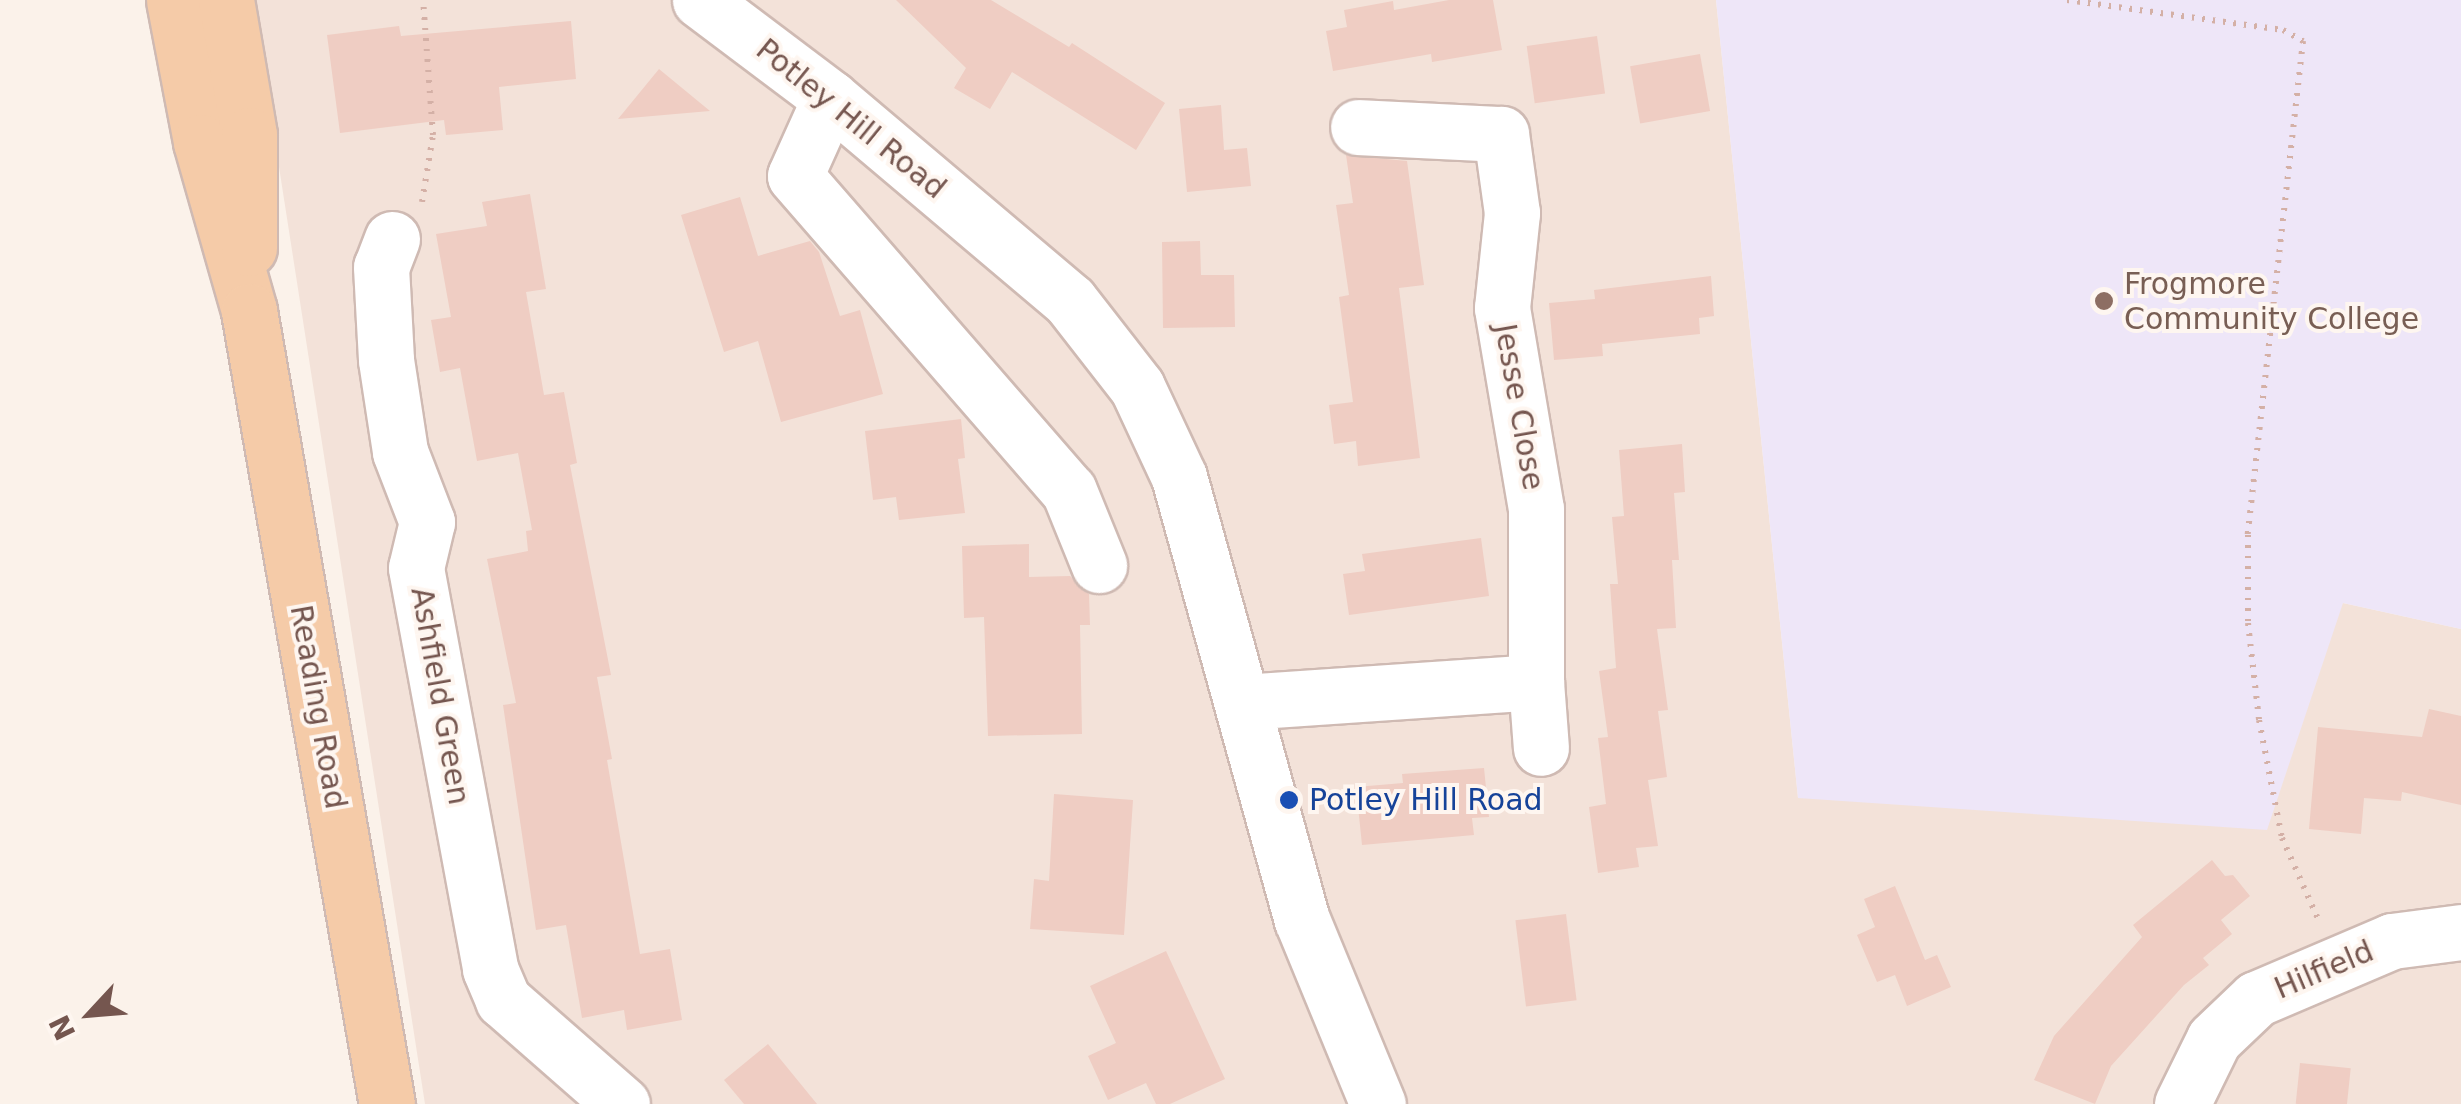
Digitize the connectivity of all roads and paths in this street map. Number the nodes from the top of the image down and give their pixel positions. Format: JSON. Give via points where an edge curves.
{"nodes":[{"id":1,"x":174,"y":0,"type":"edge"},
{"id":2,"x":226,"y":0,"type":"edge"},
{"id":3,"x":423,"y":0,"type":"edge"},
{"id":4,"x":700,"y":0,"type":"edge"},
{"id":5,"x":2068,"y":0,"type":"edge"},
{"id":6,"x":830,"y":98,"type":"junction"},
{"id":7,"x":1358,"y":127,"type":"dead end"},
{"id":8,"x":392,"y":239,"type":"joint"},
{"id":9,"x":249,"y":311,"type":"junction"},
{"id":10,"x":1099,"y":565,"type":"dead end"},
{"id":11,"x":1536,"y":682,"type":"junction"},
{"id":12,"x":1243,"y":702,"type":"junction"},
{"id":13,"x":1541,"y":748,"type":"dead end"},
{"id":14,"x":2461,"y":932,"type":"edge"},
{"id":15,"x":2337,"y":961,"type":"junction"},
{"id":16,"x":387,"y":1104,"type":"edge"},
{"id":17,"x":622,"y":1104,"type":"edge"},
{"id":18,"x":1378,"y":1104,"type":"edge"},
{"id":19,"x":2182,"y":1104,"type":"edge"}],
"edges":[{"from":1,"to":9,"type":"main road","name":"Reading Road","via":[[201,142]]},
{"from":2,"to":9,"type":"main road","name":"Reading Road","via":[[249,135]]},
{"from":3,"to":8,"type":"path","via":[[433,135],[422,202]]},
{"from":4,"to":6,"type":"street","name":"Potley Hill Road"},
{"from":5,"to":15,"type":"path","via":[[2284,30],[2303,40],[2248,534],[2248,622],[2282,838]]},
{"from":6,"to":10,"type":"street","via":[[796,176],[1070,491]]},
{"from":6,"to":12,"type":"street","name":"Potley Hill Road","via":[[1070,301],[1138,387],[1179,477]]},
{"from":7,"to":11,"type":"street","name":"Jesse Close","via":[[1501,134],[1512,213],[1502,308],[1536,510]]},
{"from":8,"to":17,"type":"street","name":"Ashfield Green","via":[[380,267],[386,360],[400,452],[427,522],[416,568],[490,970],[502,1000]]},
{"from":9,"to":16,"type":"main road","name":"Reading Road"},
{"from":11,"to":12,"type":"street"},
{"from":11,"to":13,"type":"street","name":"Jesse Close"},
{"from":12,"to":18,"type":"street","name":"Potley Hill Road","via":[[1302,920]]},
{"from":14,"to":15,"type":"street","name":"Hilfield","via":[[2392,941]]},
{"from":15,"to":19,"type":"street","name":"Hilfield","via":[[2256,999],[2214,1039]]}]}
